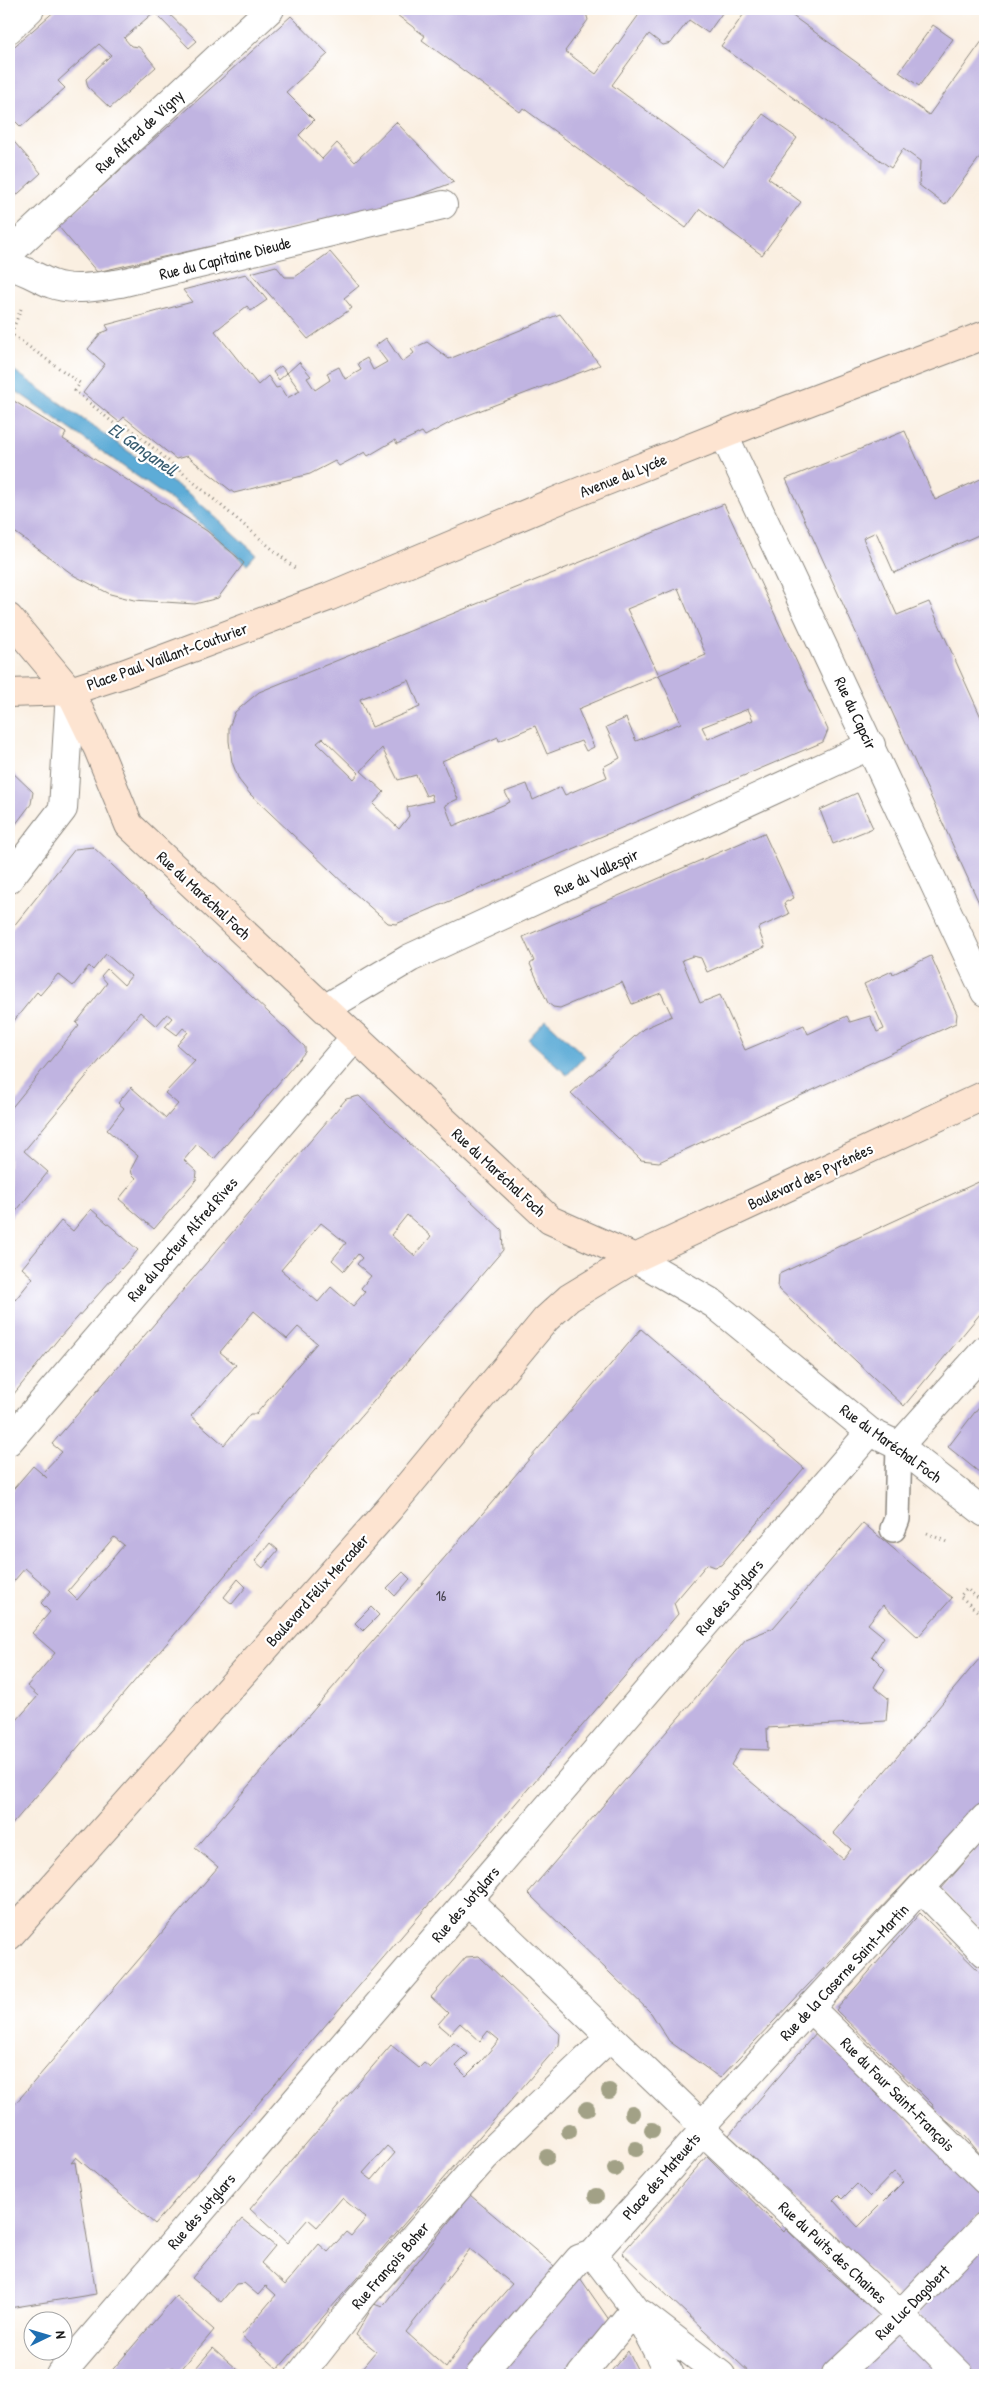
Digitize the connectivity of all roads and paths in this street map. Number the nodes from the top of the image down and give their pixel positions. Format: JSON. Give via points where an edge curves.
{"nodes":[{"id":1,"x":30,"y":9,"type":"edge"},
{"id":2,"x":270,"y":9,"type":"edge"},
{"id":3,"x":9,"y":28,"type":"edge"},
{"id":4,"x":443,"y":205,"type":"dead end"},
{"id":5,"x":9,"y":253,"type":"edge"},
{"id":6,"x":9,"y":266,"type":"edge"},
{"id":7,"x":35,"y":276,"type":"junction"},
{"id":8,"x":985,"y":335,"type":"edge"},
{"id":9,"x":724,"y":435,"type":"junction"},
{"id":10,"x":328,"y":597,"type":"junction"},
{"id":11,"x":9,"y":618,"type":"edge"},
{"id":12,"x":264,"y":621,"type":"joint"},
{"id":13,"x":70,"y":691,"type":"junction"},
{"id":14,"x":9,"y":693,"type":"edge"},
{"id":15,"x":871,"y":745,"type":"junction"},
{"id":16,"x":129,"y":825,"type":"joint"},
{"id":17,"x":9,"y":879,"type":"edge"},
{"id":18,"x":985,"y":992,"type":"edge"},
{"id":19,"x":326,"y":1008,"type":"junction"},
{"id":20,"x":355,"y":1037,"type":"junction"},
{"id":21,"x":985,"y":1095,"type":"edge"},
{"id":22,"x":635,"y":1258,"type":"junction"},
{"id":23,"x":985,"y":1350,"type":"edge"},
{"id":24,"x":393,"y":1378,"type":"dead end"},
{"id":25,"x":396,"y":1381,"type":"dead end"},
{"id":26,"x":870,"y":1432,"type":"junction"},
{"id":27,"x":9,"y":1441,"type":"edge"},
{"id":28,"x":899,"y":1446,"type":"junction"},
{"id":29,"x":985,"y":1513,"type":"edge"},
{"id":30,"x":887,"y":1537,"type":"dead end"},
{"id":31,"x":985,"y":1604,"type":"edge"},
{"id":32,"x":985,"y":1618,"type":"edge"},
{"id":33,"x":985,"y":1818,"type":"edge"},
{"id":34,"x":921,"y":1888,"type":"junction"},
{"id":35,"x":468,"y":1900,"type":"junction"},
{"id":36,"x":9,"y":1936,"type":"edge"},
{"id":37,"x":985,"y":1953,"type":"edge"},
{"id":38,"x":811,"y":2008,"type":"junction"},
{"id":39,"x":610,"y":2037,"type":"junction"},
{"id":40,"x":702,"y":2128,"type":"junction"},
{"id":41,"x":985,"y":2180,"type":"edge"},
{"id":42,"x":985,"y":2226,"type":"edge"},
{"id":43,"x":593,"y":2254,"type":"junction"},
{"id":44,"x":634,"y":2309,"type":"junction"},
{"id":45,"x":900,"y":2315,"type":"junction"},
{"id":46,"x":60,"y":2375,"type":"edge"},
{"id":47,"x":300,"y":2375,"type":"edge"},
{"id":48,"x":480,"y":2375,"type":"edge"},
{"id":49,"x":581,"y":2375,"type":"edge"},
{"id":50,"x":670,"y":2375,"type":"edge"},
{"id":51,"x":721,"y":2375,"type":"edge"},
{"id":52,"x":836,"y":2375,"type":"edge"},
{"id":53,"x":960,"y":2375,"type":"edge"}],
"edges":[{"from":1,"to":3,"type":"street"},
{"from":2,"to":5,"type":"street","name":"Rue Alfred de Vigny"},
{"from":4,"to":7,"type":"street","name":"Rue du Capitaine Dieude","via":[[121,283],[83,289],[54,285]]},
{"from":6,"to":7,"type":"street","name":"Rue du Capitaine Dieude"},
{"from":7,"to":10,"type":"path","via":[[11,334],[80,383],[76,391],[122,430],[125,424]]},
{"from":8,"to":9,"type":"main road","name":"Avenue du Lycée"},
{"from":9,"to":10,"type":"main road","name":"Avenue du Lycée"},
{"from":9,"to":15,"type":"street","name":"Rue du Capcir"},
{"from":10,"to":12,"type":"main road","name":"Avenue du Lycée"},
{"from":11,"to":13,"type":"main road","name":"Place Paul Vaillant-Couturier"},
{"from":12,"to":13,"type":"main road","name":"Place Paul Vaillant-Couturier"},
{"from":13,"to":14,"type":"main road","name":"Place Paul Vaillant-Couturier"},
{"from":13,"to":16,"type":"main road","name":"Place Paul Vaillant-Couturier"},
{"from":13,"to":17,"type":"street","via":[[63,809]]},
{"from":15,"to":18,"type":"street","name":"Rue du Capcir"},
{"from":15,"to":19,"type":"street","name":"Rue du Vallespir","via":[[410,958]]},
{"from":16,"to":19,"type":"main road","name":"Rue du Maréchal Foch"},
{"from":19,"to":20,"type":"main road","name":"Rue du Maréchal Foch"},
{"from":20,"to":22,"type":"main road","name":"Rue du Maréchal Foch","via":[[550,1220]]},
{"from":20,"to":27,"type":"street","name":"Rue du Docteur Alfred Rives"},
{"from":21,"to":22,"type":"main road","name":"Boulevard des Pyrénées"},
{"from":22,"to":26,"type":"street","name":"Rue du Maréchal Foch","via":[[714,1304]]},
{"from":22,"to":36,"type":"main road","name":"Boulevard Félix Mercader","via":[[570,1298],[546,1319],[388,1509]]},
{"from":23,"to":28,"type":"street"},
{"from":24,"to":25,"type":"path"},
{"from":26,"to":28,"type":"street","name":"Rue du Maréchal Foch"},
{"from":26,"to":35,"type":"street","name":"Rue des Jotglars"},
{"from":28,"to":29,"type":"street","name":"Rue du Maréchal Foch"},
{"from":28,"to":30,"type":"lane","via":[[897,1519]]},
{"from":31,"to":32,"type":"path","via":[[967,1589],[960,1596]]},
{"from":33,"to":34,"type":"street","name":"Rue de la Caserne Saint-Martin"},
{"from":34,"to":37,"type":"street"},
{"from":34,"to":38,"type":"street","name":"Rue de la Caserne Saint-Martin"},
{"from":35,"to":39,"type":"street","name":"Place des Mateuets"},
{"from":35,"to":46,"type":"street","name":"Rue des Jotglars"},
{"from":38,"to":40,"type":"street","name":"Rue de la Caserne Saint-Martin"},
{"from":38,"to":41,"type":"street","name":"Rue du Four Saint-François"},
{"from":39,"to":40,"type":"street","name":"Place des Mateuets"},
{"from":39,"to":47,"type":"street","name":"Rue François Boher","via":[[484,2158],[359,2300]]},
{"from":40,"to":43,"type":"street","name":"Place des Mateuets"},
{"from":40,"to":45,"type":"street","name":"Rue du Puits des Chaines"},
{"from":42,"to":45,"type":"street","name":"Rue Luc Dagobert"},
{"from":43,"to":44,"type":"street"},
{"from":43,"to":48,"type":"street","name":"Place des Mateuets","via":[[578,2259]]},
{"from":44,"to":49,"type":"street"},
{"from":44,"to":50,"type":"street"},
{"from":44,"to":51,"type":"street"},
{"from":45,"to":52,"type":"street","name":"Rue Luc Dagobert"},
{"from":45,"to":53,"type":"street","name":"Rue du Puits des Chaines"}]}
